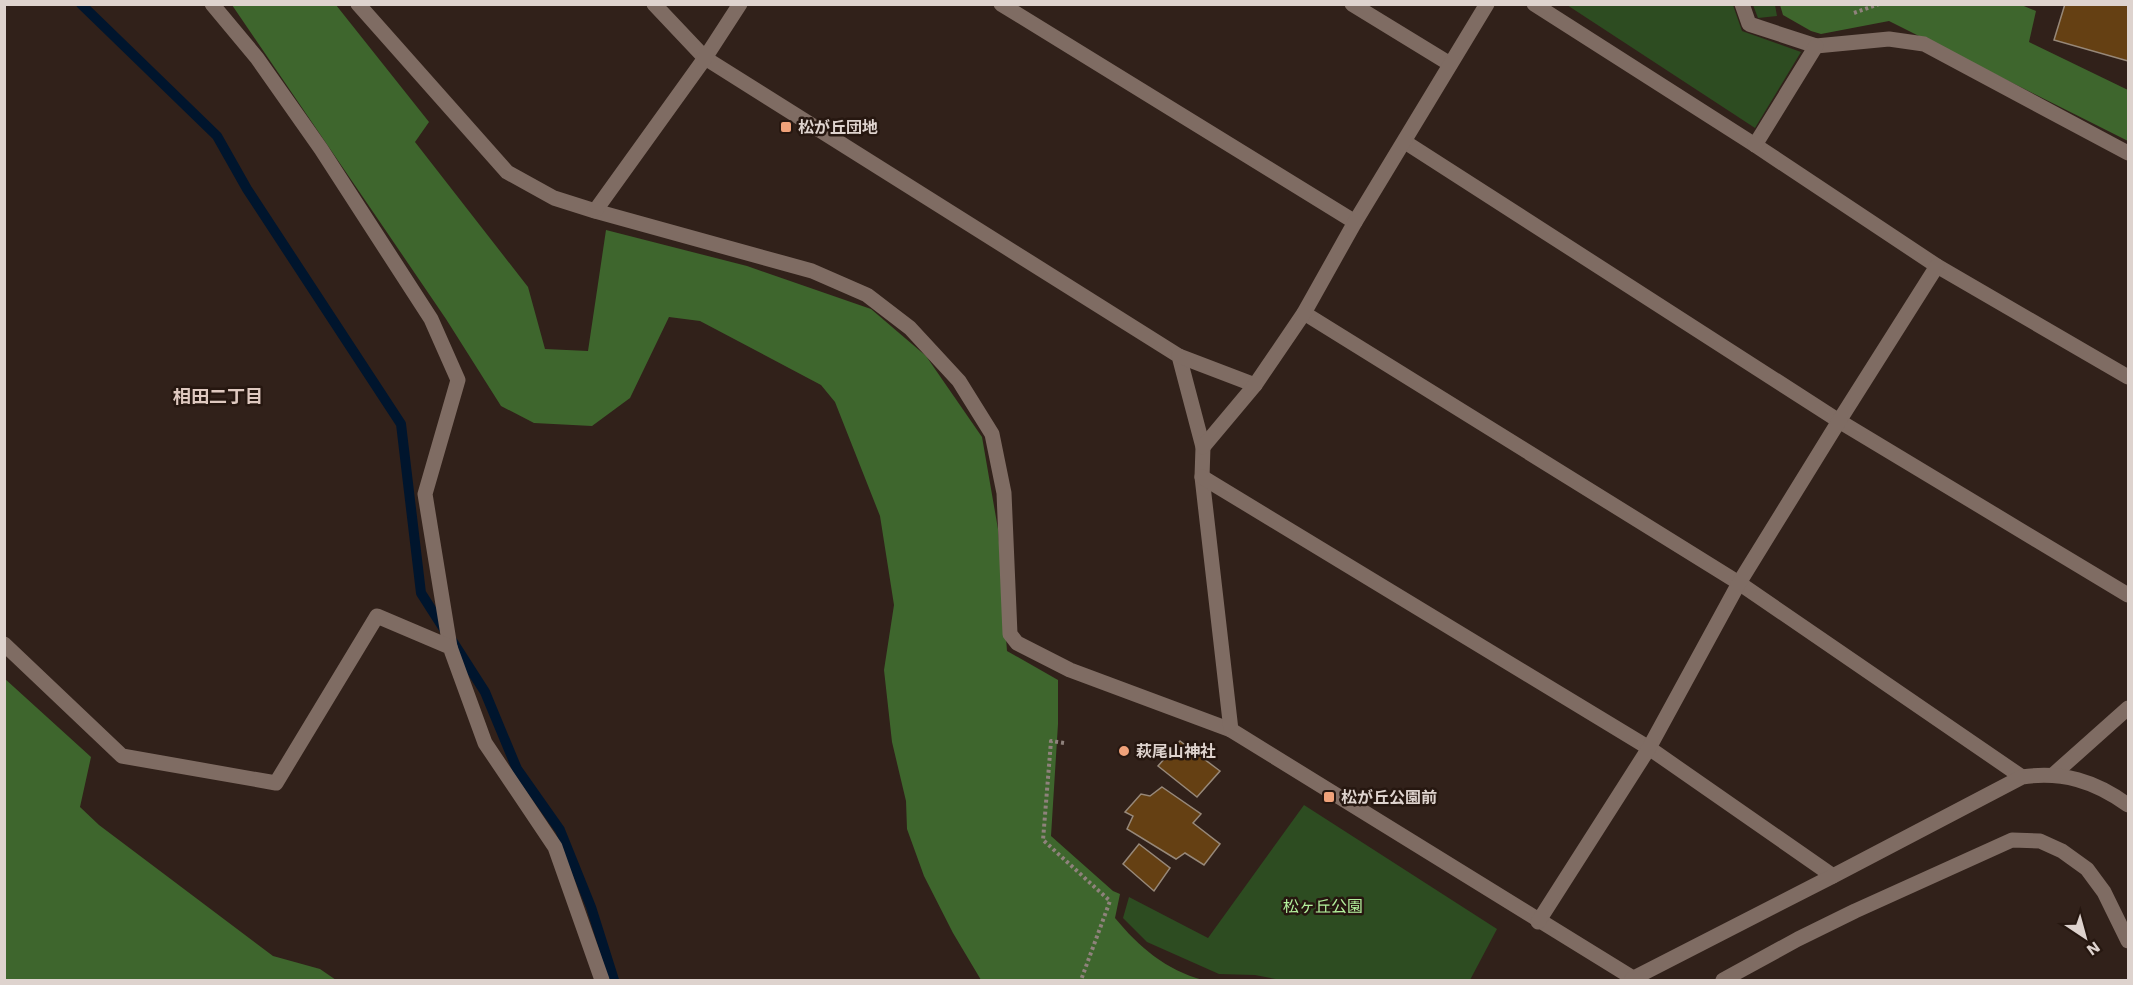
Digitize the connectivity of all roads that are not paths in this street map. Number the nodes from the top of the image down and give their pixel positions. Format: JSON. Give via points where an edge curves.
{"nodes":[{"id":1,"x":212,"y":4,"type":"edge"},
{"id":2,"x":358,"y":4,"type":"edge"},
{"id":3,"x":654,"y":4,"type":"edge"},
{"id":4,"x":740,"y":4,"type":"edge"},
{"id":5,"x":1001,"y":4,"type":"edge"},
{"id":6,"x":1352,"y":4,"type":"edge"},
{"id":7,"x":1487,"y":4,"type":"edge"},
{"id":8,"x":1534,"y":4,"type":"edge"},
{"id":9,"x":1742,"y":4,"type":"edge"},
{"id":10,"x":1816,"y":46,"type":"junction"},
{"id":11,"x":705,"y":58,"type":"junction"},
{"id":12,"x":1450,"y":64,"type":"junction"},
{"id":13,"x":1405,"y":142,"type":"junction"},
{"id":14,"x":1755,"y":145,"type":"junction"},
{"id":15,"x":2128,"y":153,"type":"edge"},
{"id":16,"x":595,"y":211,"type":"junction"},
{"id":17,"x":1354,"y":222,"type":"junction"},
{"id":18,"x":1937,"y":266,"type":"junction"},
{"id":19,"x":1304,"y":313,"type":"junction"},
{"id":20,"x":1179,"y":356,"type":"junction"},
{"id":21,"x":2128,"y":377,"type":"edge"},
{"id":22,"x":1255,"y":385,"type":"junction"},
{"id":23,"x":1839,"y":421,"type":"junction"},
{"id":24,"x":1203,"y":447,"type":"junction"},
{"id":25,"x":1202,"y":477,"type":"junction"},
{"id":26,"x":1739,"y":583,"type":"junction"},
{"id":27,"x":2128,"y":595,"type":"edge"},
{"id":28,"x":4,"y":644,"type":"edge"},
{"id":29,"x":450,"y":647,"type":"junction"},
{"id":30,"x":2128,"y":708,"type":"edge"},
{"id":31,"x":1231,"y":730,"type":"junction"},
{"id":32,"x":1649,"y":748,"type":"junction"},
{"id":33,"x":2054,"y":774,"type":"junction"},
{"id":34,"x":2022,"y":777,"type":"junction"},
{"id":35,"x":2128,"y":805,"type":"edge"},
{"id":36,"x":1833,"y":876,"type":"junction"},
{"id":37,"x":1538,"y":921,"type":"junction"},
{"id":38,"x":2128,"y":941,"type":"edge"},
{"id":39,"x":1634,"y":980,"type":"edge"},
{"id":40,"x":602,"y":981,"type":"edge"},
{"id":41,"x":1723,"y":981,"type":"edge"}],
"edges":[{"from":1,"to":29,"type":"street","via":[[257,58],[321,149],[431,319],[458,380],[425,494]]},
{"from":2,"to":16,"type":"street","via":[[507,172],[554,198]]},
{"from":3,"to":11,"type":"street"},
{"from":4,"to":11,"type":"street"},
{"from":5,"to":17,"type":"street"},
{"from":6,"to":12,"type":"street"},
{"from":7,"to":12,"type":"street"},
{"from":8,"to":14,"type":"street"},
{"from":9,"to":10,"type":"street","via":[[1749,24]]},
{"from":10,"to":14,"type":"street"},
{"from":10,"to":15,"type":"street","via":[[1889,39],[1924,44]]},
{"from":11,"to":16,"type":"street"},
{"from":11,"to":20,"type":"street"},
{"from":12,"to":13,"type":"street"},
{"from":13,"to":17,"type":"street"},
{"from":13,"to":23,"type":"street"},
{"from":14,"to":18,"type":"street"},
{"from":16,"to":31,"type":"street","via":[[812,271],[867,296],[910,328],[959,381],[992,434],[1004,493],[1010,634],[1017,643],[1070,670]]},
{"from":17,"to":19,"type":"street"},
{"from":18,"to":21,"type":"street"},
{"from":18,"to":23,"type":"street"},
{"from":19,"to":22,"type":"street"},
{"from":19,"to":26,"type":"street"},
{"from":20,"to":22,"type":"street"},
{"from":20,"to":24,"type":"street"},
{"from":22,"to":24,"type":"street"},
{"from":23,"to":26,"type":"street"},
{"from":23,"to":27,"type":"street"},
{"from":24,"to":25,"type":"street"},
{"from":25,"to":31,"type":"street"},
{"from":25,"to":32,"type":"street"},
{"from":26,"to":32,"type":"street"},
{"from":26,"to":34,"type":"street"},
{"from":28,"to":29,"type":"street","via":[[122,756],[276,783],[377,616]]},
{"from":29,"to":40,"type":"street","via":[[485,743],[555,847]]},
{"from":30,"to":33,"type":"street"},
{"from":31,"to":37,"type":"street"},
{"from":32,"to":36,"type":"street"},
{"from":32,"to":37,"type":"street"},
{"from":33,"to":34,"type":"street"},
{"from":33,"to":35,"type":"street","via":[[2086,782]]},
{"from":34,"to":36,"type":"street"},
{"from":36,"to":39,"type":"street"},
{"from":37,"to":39,"type":"street"},
{"from":38,"to":41,"type":"street","via":[[2104,892],[2087,869],[2040,841],[2012,840],[1836,920]]}]}
